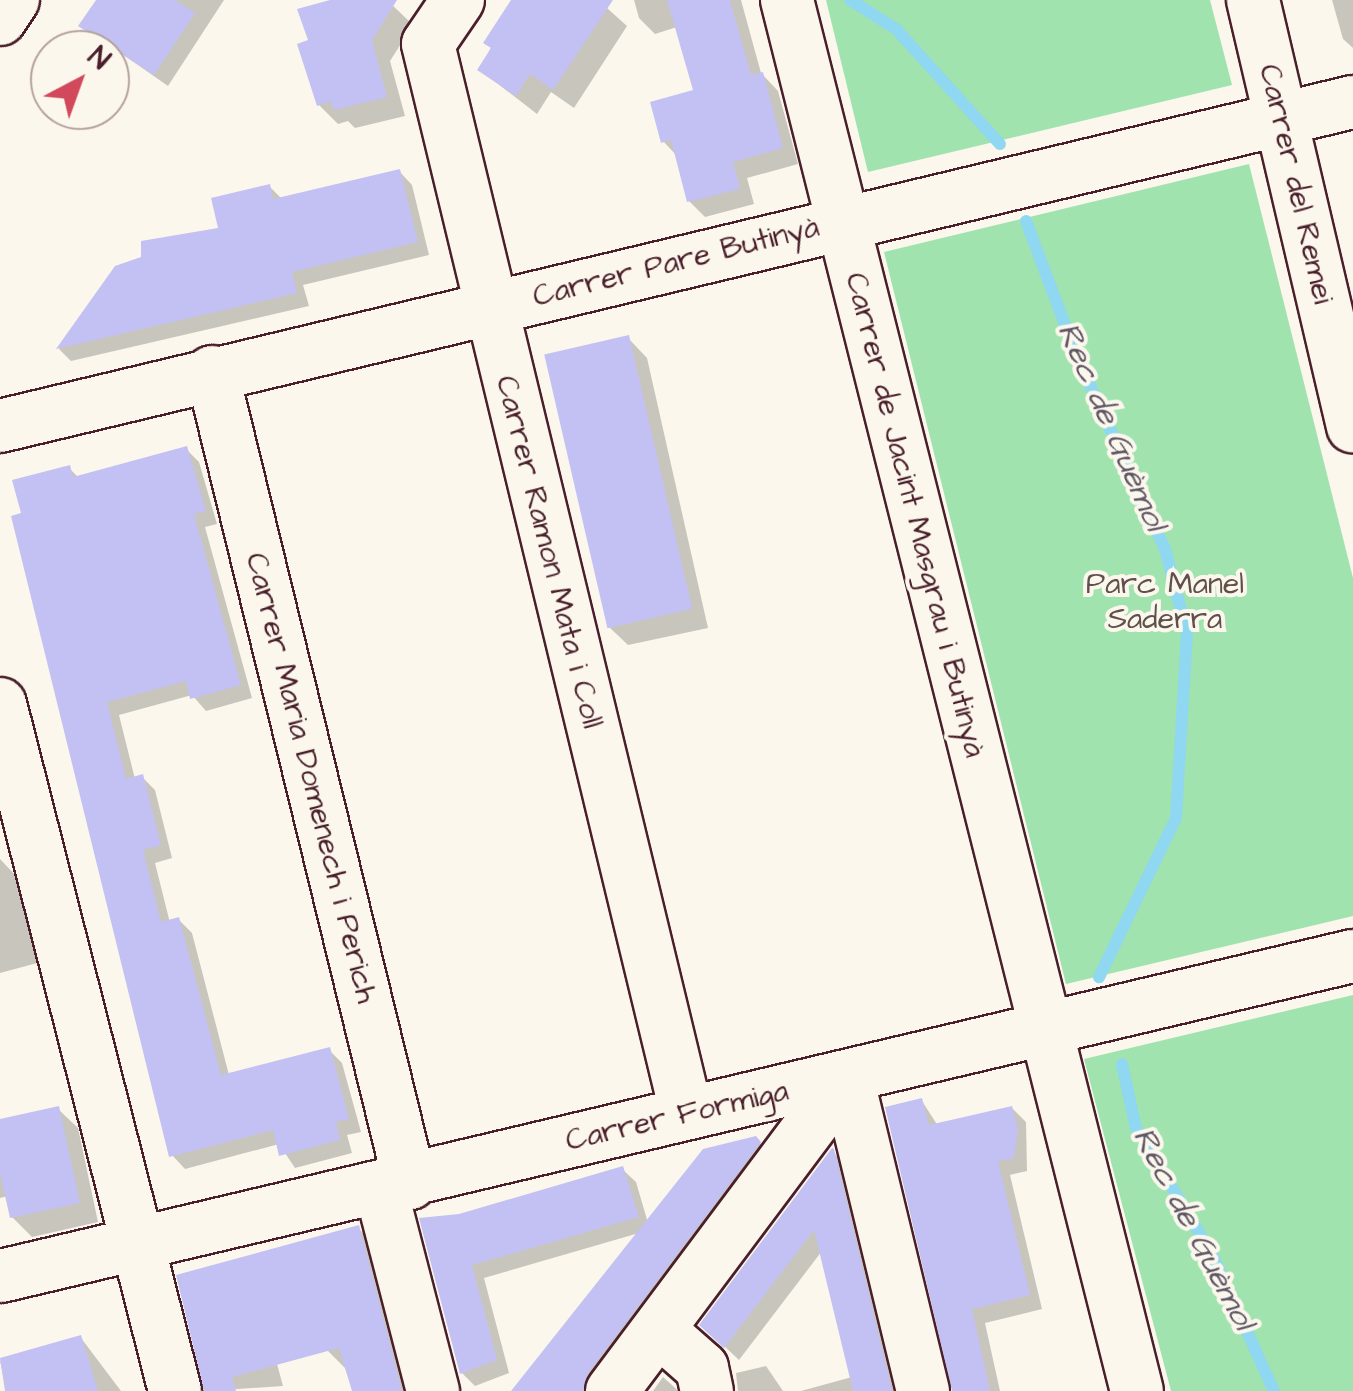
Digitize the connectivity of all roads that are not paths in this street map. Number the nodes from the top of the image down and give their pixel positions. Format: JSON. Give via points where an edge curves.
{"nodes":[{"id":1,"x":13,"y":0,"type":"edge"},
{"id":2,"x":458,"y":0,"type":"edge"},
{"id":3,"x":788,"y":0,"type":"edge"},
{"id":4,"x":1254,"y":0,"type":"edge"},
{"id":5,"x":0,"y":19,"type":"edge"},
{"id":6,"x":1353,"y":102,"type":"edge"},
{"id":7,"x":1281,"y":120,"type":"junction"},
{"id":8,"x":839,"y":222,"type":"junction"},
{"id":9,"x":489,"y":308,"type":"junction"},
{"id":10,"x":212,"y":372,"type":"junction"},
{"id":11,"x":0,"y":426,"type":"edge"},
{"id":12,"x":1353,"y":426,"type":"edge"},
{"id":13,"x":0,"y":704,"type":"edge"},
{"id":14,"x":1353,"y":956,"type":"edge"},
{"id":15,"x":1045,"y":1030,"type":"junction"},
{"id":16,"x":847,"y":1077,"type":"junction"},
{"id":17,"x":686,"y":1111,"type":"junction"},
{"id":18,"x":396,"y":1187,"type":"junction"},
{"id":19,"x":138,"y":1248,"type":"junction"},
{"id":20,"x":0,"y":1276,"type":"edge"},
{"id":21,"x":660,"y":1331,"type":"junction"},
{"id":22,"x":175,"y":1391,"type":"edge"},
{"id":23,"x":433,"y":1391,"type":"edge"},
{"id":24,"x":612,"y":1391,"type":"edge"},
{"id":25,"x":707,"y":1391,"type":"edge"},
{"id":26,"x":923,"y":1391,"type":"edge"},
{"id":27,"x":1137,"y":1391,"type":"edge"}],
"edges":[{"from":1,"to":5,"type":"street"},
{"from":2,"to":9,"type":"street","name":"Carrer Ramon Mata i Coll","via":[[428,44]]},
{"from":3,"to":8,"type":"street","name":"Carrer de Jacint Masgrau i Butinyà"},
{"from":4,"to":7,"type":"street","name":"Carrer del Remei"},
{"from":6,"to":7,"type":"street","name":"Carrer Pare Butinyà"},
{"from":7,"to":8,"type":"street","name":"Carrer Pare Butinyà"},
{"from":7,"to":12,"type":"street","name":"Carrer del Remei"},
{"from":8,"to":9,"type":"street","name":"Carrer Pare Butinyà"},
{"from":8,"to":15,"type":"street","name":"Carrer de Jacint Masgrau i Butinyà"},
{"from":9,"to":10,"type":"street","name":"Carrer Pare Butinyà"},
{"from":9,"to":17,"type":"street","name":"Carrer Ramon Mata i Coll"},
{"from":10,"to":11,"type":"street","name":"Carrer Pare Butinyà"},
{"from":10,"to":18,"type":"street","name":"Carrer Maria Domenech i Perich"},
{"from":13,"to":19,"type":"street"},
{"from":14,"to":15,"type":"street","name":"Carrer Formiga"},
{"from":15,"to":16,"type":"street","name":"Carrer Formiga"},
{"from":15,"to":27,"type":"street","name":"Carrer de Jacint Masgrau i Butinyà"},
{"from":16,"to":17,"type":"street","name":"Carrer Formiga"},
{"from":16,"to":21,"type":"street"},
{"from":16,"to":26,"type":"street"},
{"from":17,"to":18,"type":"street","name":"Carrer Formiga"},
{"from":18,"to":19,"type":"street","name":"Carrer Formiga"},
{"from":18,"to":23,"type":"street","name":"Carrer Maria Domenech i Perich"},
{"from":19,"to":20,"type":"street","name":"Carrer Formiga"},
{"from":19,"to":22,"type":"street"},
{"from":21,"to":24,"type":"street"},
{"from":21,"to":25,"type":"street","via":[[702,1368]]}]}
